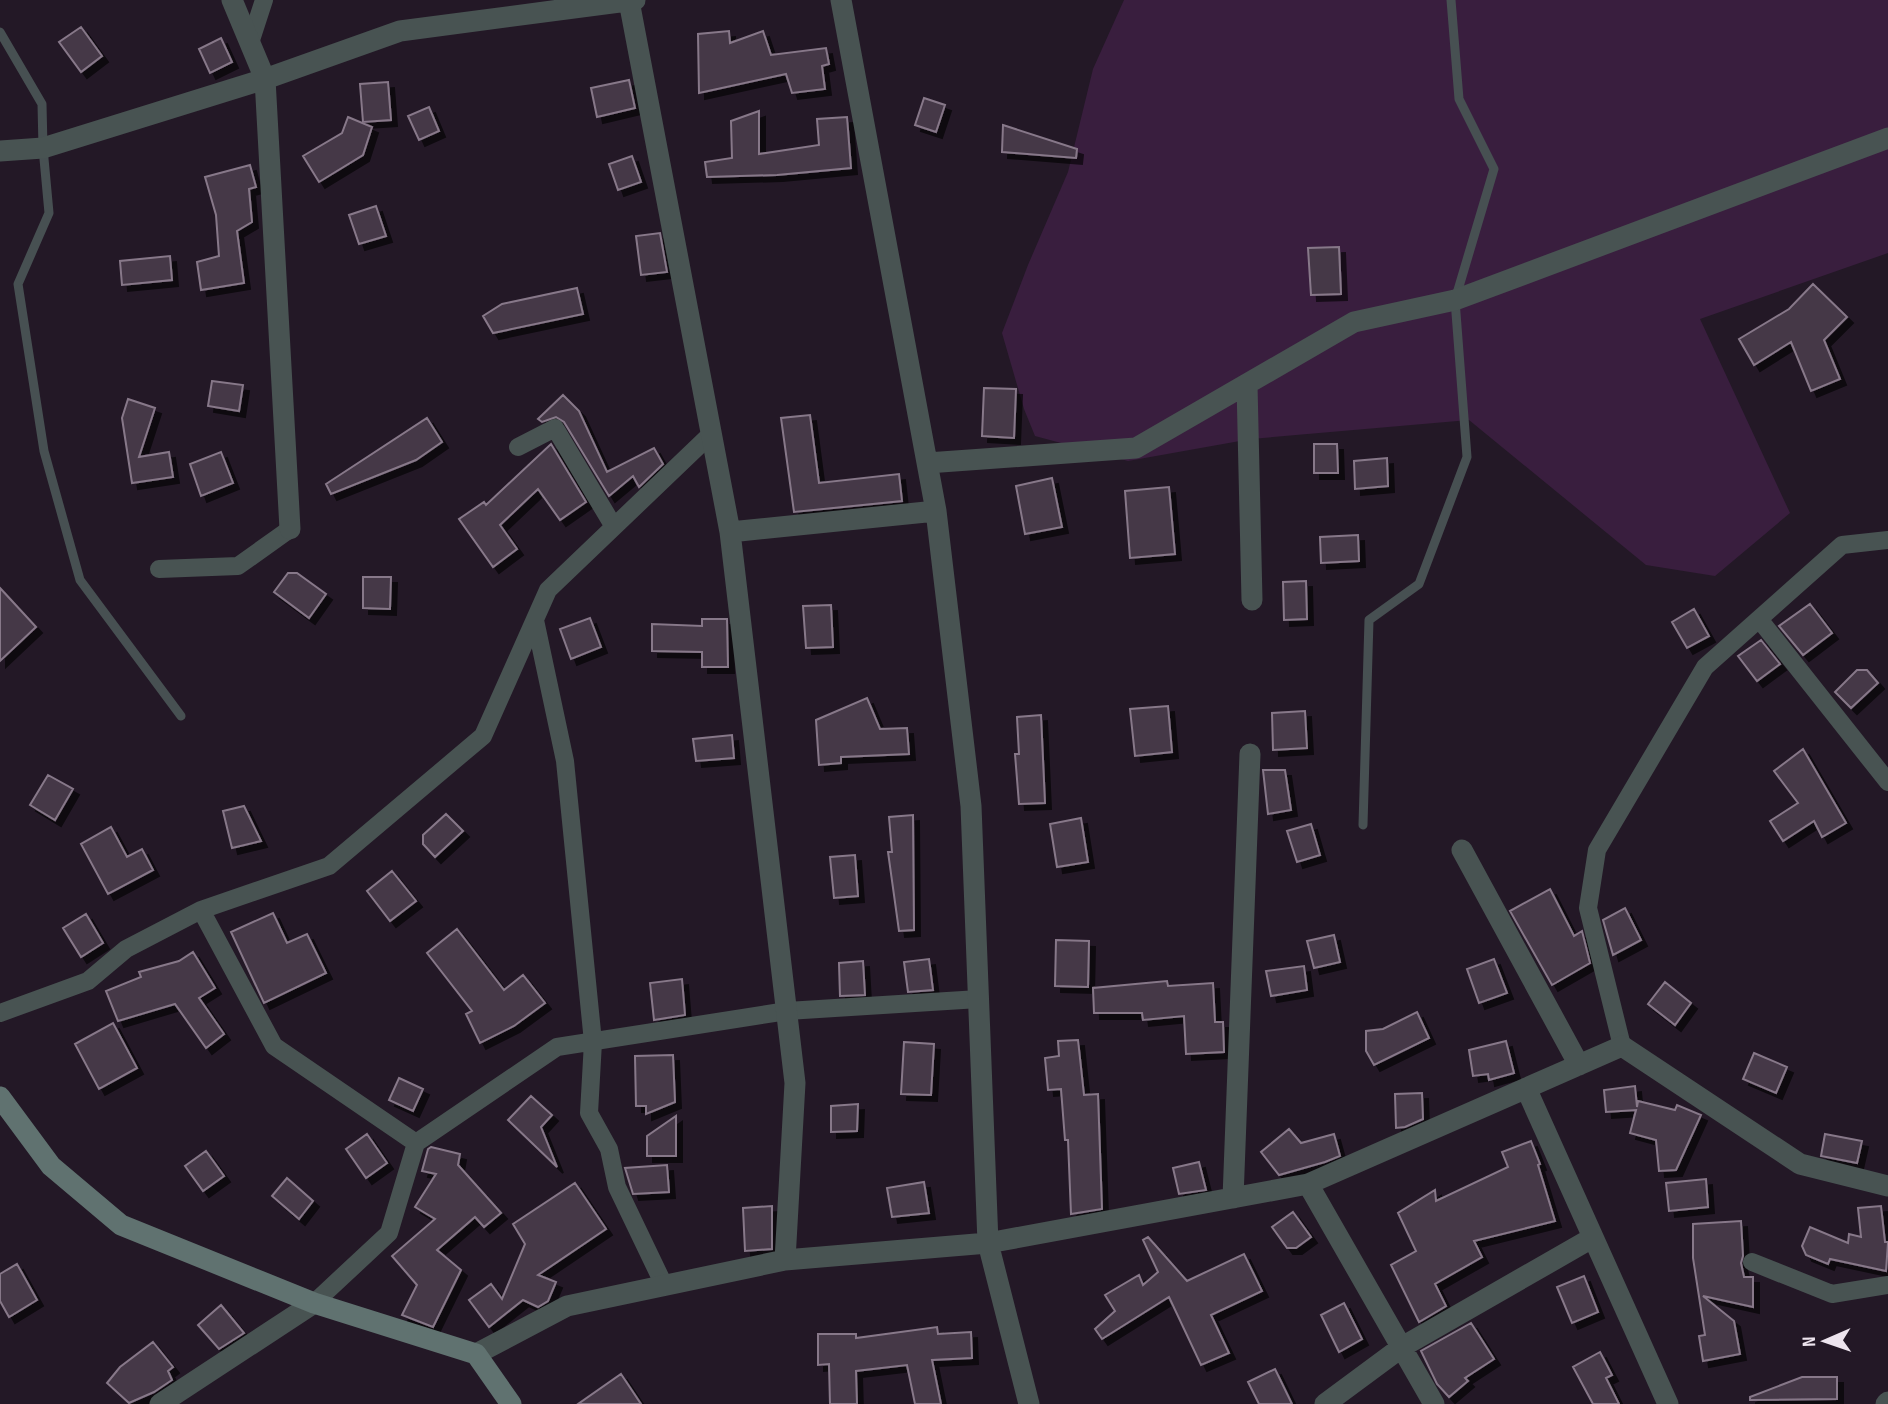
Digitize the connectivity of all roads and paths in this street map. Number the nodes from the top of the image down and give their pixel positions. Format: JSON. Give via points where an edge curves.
{"nodes":[{"id":1,"x":232,"y":0,"type":"edge"},
{"id":2,"x":264,"y":0,"type":"edge"},
{"id":3,"x":631,"y":0,"type":"edge"},
{"id":4,"x":841,"y":0,"type":"edge"},
{"id":5,"x":250,"y":43,"type":"junction"},
{"id":6,"x":265,"y":79,"type":"junction"},
{"id":7,"x":1888,"y":138,"type":"edge"},
{"id":8,"x":0,"y":151,"type":"edge"},
{"id":9,"x":1247,"y":385,"type":"junction"},
{"id":10,"x":711,"y":434,"type":"junction"},
{"id":11,"x":518,"y":446,"type":"dead end"},
{"id":12,"x":927,"y":463,"type":"junction"},
{"id":13,"x":936,"y":511,"type":"junction"},
{"id":14,"x":614,"y":527,"type":"junction"},
{"id":15,"x":290,"y":529,"type":"joint"},
{"id":16,"x":730,"y":532,"type":"junction"},
{"id":17,"x":1888,"y":540,"type":"edge"},
{"id":18,"x":159,"y":569,"type":"dead end"},
{"id":19,"x":1252,"y":600,"type":"dead end"},
{"id":20,"x":1759,"y":619,"type":"junction"},
{"id":21,"x":535,"y":620,"type":"junction"},
{"id":22,"x":1250,"y":754,"type":"dead end"},
{"id":23,"x":1888,"y":782,"type":"edge"},
{"id":24,"x":1462,"y":850,"type":"dead end"},
{"id":25,"x":201,"y":910,"type":"junction"},
{"id":26,"x":979,"y":999,"type":"junction"},
{"id":27,"x":787,"y":1011,"type":"junction"},
{"id":28,"x":0,"y":1013,"type":"edge"},
{"id":29,"x":593,"y":1042,"type":"junction"},
{"id":30,"x":1622,"y":1046,"type":"junction"},
{"id":31,"x":1579,"y":1065,"type":"junction"},
{"id":32,"x":1526,"y":1088,"type":"junction"},
{"id":33,"x":0,"y":1097,"type":"edge"},
{"id":34,"x":416,"y":1143,"type":"junction"},
{"id":35,"x":1308,"y":1184,"type":"junction"},
{"id":36,"x":1888,"y":1186,"type":"edge"},
{"id":37,"x":1233,"y":1198,"type":"junction"},
{"id":38,"x":1592,"y":1238,"type":"junction"},
{"id":39,"x":988,"y":1243,"type":"junction"},
{"id":40,"x":785,"y":1260,"type":"junction"},
{"id":41,"x":1752,"y":1262,"type":"dead end"},
{"id":42,"x":1888,"y":1285,"type":"edge"},
{"id":43,"x":664,"y":1286,"type":"junction"},
{"id":44,"x":314,"y":1303,"type":"junction"},
{"id":45,"x":1402,"y":1347,"type":"junction"},
{"id":46,"x":476,"y":1354,"type":"junction"},
{"id":47,"x":160,"y":1404,"type":"edge"},
{"id":48,"x":511,"y":1404,"type":"edge"},
{"id":49,"x":1029,"y":1404,"type":"edge"},
{"id":50,"x":1325,"y":1404,"type":"edge"},
{"id":51,"x":1434,"y":1404,"type":"edge"},
{"id":52,"x":1668,"y":1404,"type":"edge"}],
"edges":[{"from":1,"to":5,"type":"street"},
{"from":2,"to":5,"type":"lane"},
{"from":3,"to":6,"type":"street","via":[[400,31]]},
{"from":3,"to":10,"type":"street"},
{"from":4,"to":12,"type":"street"},
{"from":5,"to":6,"type":"street"},
{"from":6,"to":8,"type":"street","via":[[43,148]]},
{"from":6,"to":15,"type":"street"},
{"from":7,"to":9,"type":"street","via":[[1455,300],[1354,322]]},
{"from":9,"to":12,"type":"street","via":[[1136,448]]},
{"from":9,"to":19,"type":"street"},
{"from":10,"to":14,"type":"lane"},
{"from":10,"to":16,"type":"street"},
{"from":11,"to":14,"type":"lane","via":[[555,428]]},
{"from":12,"to":13,"type":"street"},
{"from":13,"to":16,"type":"street"},
{"from":13,"to":26,"type":"street","via":[[971,806]]},
{"from":14,"to":21,"type":"lane","via":[[548,590]]},
{"from":15,"to":18,"type":"lane","via":[[238,566]]},
{"from":16,"to":27,"type":"street"},
{"from":17,"to":20,"type":"lane","via":[[1842,545]]},
{"from":20,"to":23,"type":"lane"},
{"from":20,"to":30,"type":"lane","via":[[1705,667],[1597,850],[1588,908]]},
{"from":21,"to":25,"type":"lane","via":[[483,736],[329,866]]},
{"from":21,"to":29,"type":"lane","via":[[565,761]]},
{"from":22,"to":37,"type":"street"},
{"from":24,"to":31,"type":"street"},
{"from":25,"to":28,"type":"lane","via":[[126,949],[88,981]]},
{"from":25,"to":34,"type":"lane","via":[[274,1046]]},
{"from":26,"to":27,"type":"lane"},
{"from":26,"to":39,"type":"street"},
{"from":27,"to":29,"type":"lane"},
{"from":27,"to":40,"type":"street","via":[[795,1083]]},
{"from":29,"to":34,"type":"lane","via":[[557,1047]]},
{"from":29,"to":43,"type":"lane","via":[[589,1114],[609,1149],[617,1187]]},
{"from":30,"to":31,"type":"street"},
{"from":30,"to":36,"type":"street","via":[[1800,1164]]},
{"from":31,"to":32,"type":"street"},
{"from":32,"to":35,"type":"street"},
{"from":32,"to":38,"type":"street"},
{"from":33,"to":44,"type":"street","via":[[51,1166],[121,1225]]},
{"from":34,"to":44,"type":"lane","via":[[389,1233]]},
{"from":35,"to":37,"type":"street"},
{"from":35,"to":45,"type":"street"},
{"from":37,"to":39,"type":"street"},
{"from":38,"to":45,"type":"street"},
{"from":38,"to":52,"type":"street"},
{"from":39,"to":40,"type":"street"},
{"from":39,"to":49,"type":"street"},
{"from":40,"to":43,"type":"street"},
{"from":41,"to":42,"type":"lane","via":[[1832,1294]]},
{"from":43,"to":46,"type":"street","via":[[567,1306]]},
{"from":44,"to":46,"type":"street"},
{"from":44,"to":47,"type":"street"},
{"from":45,"to":50,"type":"street"},
{"from":45,"to":51,"type":"street"},
{"from":46,"to":48,"type":"street"}]}
